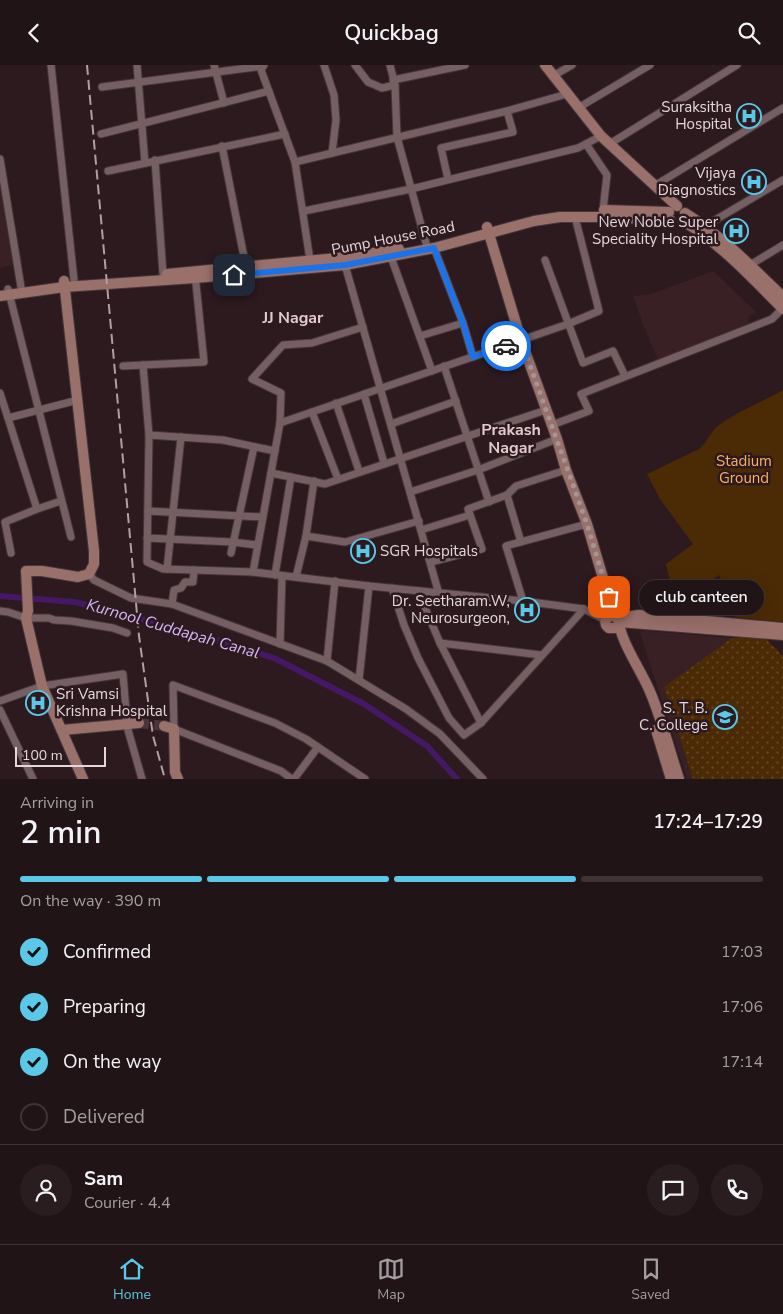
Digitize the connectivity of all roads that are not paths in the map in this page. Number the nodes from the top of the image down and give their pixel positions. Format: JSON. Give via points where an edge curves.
{"nodes":[{"id":1,"x":50,"y":65,"type":"edge"},
{"id":2,"x":137,"y":65,"type":"edge"},
{"id":3,"x":324,"y":65,"type":"edge"},
{"id":4,"x":355,"y":65,"type":"edge"},
{"id":5,"x":390,"y":65,"type":"edge"},
{"id":6,"x":465,"y":65,"type":"edge"},
{"id":7,"x":545,"y":65,"type":"edge"},
{"id":8,"x":572,"y":65,"type":"edge"},
{"id":9,"x":650,"y":65,"type":"edge"},
{"id":10,"x":738,"y":65,"type":"edge"},
{"id":11,"x":263,"y":66,"type":"edge"},
{"id":12,"x":215,"y":69,"type":"edge"},
{"id":13,"x":554,"y":76,"type":"junction"},
{"id":14,"x":139,"y":83,"type":"junction"},
{"id":15,"x":394,"y":83,"type":"junction"},
{"id":16,"x":102,"y":87,"type":"dead end"},
{"id":17,"x":269,"y":91,"type":"junction"},
{"id":18,"x":566,"y":94,"type":"junction"},
{"id":19,"x":224,"y":103,"type":"junction"},
{"id":20,"x":578,"y":108,"type":"junction"},
{"id":21,"x":783,"y":108,"type":"edge"},
{"id":22,"x":507,"y":111,"type":"junction"},
{"id":23,"x":142,"y":123,"type":"junction"},
{"id":24,"x":101,"y":134,"type":"dead end"},
{"id":25,"x":285,"y":134,"type":"junction"},
{"id":26,"x":601,"y":136,"type":"junction"},
{"id":27,"x":398,"y":137,"type":"junction"},
{"id":28,"x":611,"y":143,"type":"junction"},
{"id":29,"x":586,"y":144,"type":"junction"},
{"id":30,"x":222,"y":146,"type":"junction"},
{"id":31,"x":332,"y":153,"type":"junction"},
{"id":32,"x":0,"y":159,"type":"edge"},
{"id":33,"x":155,"y":160,"type":"junction"},
{"id":34,"x":296,"y":162,"type":"junction"},
{"id":35,"x":145,"y":163,"type":"junction"},
{"id":36,"x":108,"y":171,"type":"dead end"},
{"id":37,"x":448,"y":179,"type":"junction"},
{"id":38,"x":783,"y":180,"type":"edge"},
{"id":39,"x":654,"y":186,"type":"junction"},
{"id":40,"x":411,"y":189,"type":"junction"},
{"id":41,"x":602,"y":210,"type":"junction"},
{"id":42,"x":304,"y":211,"type":"junction"},
{"id":43,"x":677,"y":215,"type":"junction"},
{"id":44,"x":575,"y":217,"type":"junction"},
{"id":45,"x":705,"y":226,"type":"junction"},
{"id":46,"x":488,"y":230,"type":"junction"},
{"id":47,"x":783,"y":245,"type":"edge"},
{"id":48,"x":430,"y":246,"type":"junction"},
{"id":49,"x":391,"y":257,"type":"junction"},
{"id":50,"x":310,"y":260,"type":"junction"},
{"id":51,"x":545,"y":260,"type":"dead end"},
{"id":52,"x":345,"y":265,"type":"junction"},
{"id":53,"x":750,"y":265,"type":"junction"},
{"id":54,"x":246,"y":267,"type":"junction"},
{"id":55,"x":163,"y":274,"type":"junction"},
{"id":56,"x":195,"y":275,"type":"junction"},
{"id":57,"x":67,"y":283,"type":"junction"},
{"id":58,"x":21,"y":287,"type":"junction"},
{"id":59,"x":4,"y":293,"type":"edge"},
{"id":60,"x":783,"y":297,"type":"edge"},
{"id":61,"x":783,"y":309,"type":"edge"},
{"id":62,"x":463,"y":323,"type":"junction"},
{"id":63,"x":568,"y":324,"type":"junction"},
{"id":64,"x":363,"y":327,"type":"junction"},
{"id":65,"x":420,"y":336,"type":"junction"},
{"id":66,"x":521,"y":340,"type":"junction"},
{"id":67,"x":473,"y":357,"type":"junction"},
{"id":68,"x":143,"y":365,"type":"junction"},
{"id":69,"x":124,"y":366,"type":"dead end"},
{"id":70,"x":444,"y":367,"type":"junction"},
{"id":71,"x":432,"y":371,"type":"junction"},
{"id":72,"x":625,"y":377,"type":"junction"},
{"id":73,"x":380,"y":388,"type":"junction"},
{"id":74,"x":0,"y":393,"type":"edge"},
{"id":75,"x":364,"y":394,"type":"junction"},
{"id":76,"x":78,"y":400,"type":"junction"},
{"id":77,"x":456,"y":401,"type":"junction"},
{"id":78,"x":336,"y":403,"type":"junction"},
{"id":79,"x":38,"y":410,"type":"junction"},
{"id":80,"x":546,"y":410,"type":"junction"},
{"id":81,"x":312,"y":412,"type":"junction"},
{"id":82,"x":8,"y":418,"type":"junction"},
{"id":83,"x":280,"y":423,"type":"junction"},
{"id":84,"x":391,"y":425,"type":"junction"},
{"id":85,"x":552,"y":425,"type":"junction"},
{"id":86,"x":149,"y":435,"type":"junction"},
{"id":87,"x":181,"y":437,"type":"junction"},
{"id":88,"x":467,"y":437,"type":"junction"},
{"id":89,"x":557,"y":439,"type":"junction"},
{"id":90,"x":254,"y":447,"type":"junction"},
{"id":91,"x":275,"y":451,"type":"junction"},
{"id":92,"x":401,"y":459,"type":"junction"},
{"id":93,"x":384,"y":463,"type":"junction"},
{"id":94,"x":478,"y":469,"type":"junction"},
{"id":95,"x":566,"y":470,"type":"junction"},
{"id":96,"x":359,"y":471,"type":"junction"},
{"id":97,"x":271,"y":473,"type":"junction"},
{"id":98,"x":291,"y":477,"type":"junction"},
{"id":99,"x":338,"y":479,"type":"junction"},
{"id":100,"x":314,"y":481,"type":"junction"},
{"id":101,"x":410,"y":492,"type":"junction"},
{"id":102,"x":507,"y":495,"type":"junction"},
{"id":103,"x":61,"y":501,"type":"junction"},
{"id":104,"x":489,"y":502,"type":"junction"},
{"id":105,"x":37,"y":509,"type":"junction"},
{"id":106,"x":148,"y":511,"type":"junction"},
{"id":107,"x":173,"y":513,"type":"junction"},
{"id":108,"x":470,"y":515,"type":"junction"},
{"id":109,"x":238,"y":517,"type":"junction"},
{"id":110,"x":262,"y":517,"type":"junction"},
{"id":111,"x":419,"y":521,"type":"junction"},
{"id":112,"x":587,"y":524,"type":"junction"},
{"id":113,"x":421,"y":530,"type":"junction"},
{"id":114,"x":306,"y":536,"type":"junction"},
{"id":115,"x":70,"y":537,"type":"dead end"},
{"id":116,"x":147,"y":538,"type":"junction"},
{"id":117,"x":170,"y":539,"type":"junction"},
{"id":118,"x":232,"y":542,"type":"junction"},
{"id":119,"x":521,"y":542,"type":"junction"},
{"id":120,"x":257,"y":545,"type":"junction"},
{"id":121,"x":11,"y":553,"type":"dead end"},
{"id":122,"x":231,"y":553,"type":"dead end"},
{"id":123,"x":430,"y":562,"type":"junction"},
{"id":124,"x":167,"y":569,"type":"junction"},
{"id":125,"x":194,"y":570,"type":"junction"},
{"id":126,"x":253,"y":572,"type":"junction"},
{"id":127,"x":89,"y":574,"type":"junction"},
{"id":128,"x":279,"y":575,"type":"junction"},
{"id":129,"x":296,"y":577,"type":"junction"},
{"id":130,"x":335,"y":581,"type":"junction"},
{"id":131,"x":369,"y":586,"type":"junction"},
{"id":132,"x":392,"y":588,"type":"junction"},
{"id":133,"x":418,"y":591,"type":"junction"},
{"id":134,"x":439,"y":594,"type":"junction"},
{"id":135,"x":523,"y":601,"type":"junction"},
{"id":136,"x":172,"y":604,"type":"junction"},
{"id":137,"x":584,"y":609,"type":"junction"},
{"id":138,"x":0,"y":611,"type":"edge"},
{"id":139,"x":27,"y":615,"type":"junction"},
{"id":140,"x":614,"y":621,"type":"junction"},
{"id":141,"x":783,"y":628,"type":"edge"},
{"id":142,"x":127,"y":633,"type":"dead end"},
{"id":143,"x":783,"y":635,"type":"edge"},
{"id":144,"x":440,"y":643,"type":"junction"},
{"id":145,"x":280,"y":644,"type":"junction"},
{"id":146,"x":541,"y":655,"type":"junction"},
{"id":147,"x":327,"y":661,"type":"junction"},
{"id":148,"x":359,"y":681,"type":"junction"},
{"id":149,"x":42,"y":686,"type":"junction"},
{"id":150,"x":0,"y":701,"type":"edge"},
{"id":151,"x":0,"y":709,"type":"edge"},
{"id":152,"x":481,"y":723,"type":"junction"},
{"id":153,"x":140,"y":726,"type":"tunnel mouth"},
{"id":154,"x":128,"y":727,"type":"junction"},
{"id":155,"x":168,"y":728,"type":"junction"},
{"id":156,"x":62,"y":730,"type":"junction"},
{"id":157,"x":318,"y":747,"type":"junction"},
{"id":158,"x":33,"y":779,"type":"edge"},
{"id":159,"x":83,"y":779,"type":"edge"},
{"id":160,"x":142,"y":779,"type":"edge"},
{"id":161,"x":178,"y":779,"type":"edge"},
{"id":162,"x":293,"y":779,"type":"edge"},
{"id":163,"x":365,"y":779,"type":"edge"},
{"id":164,"x":484,"y":779,"type":"edge"},
{"id":165,"x":671,"y":779,"type":"edge"},
{"id":166,"x":678,"y":779,"type":"edge"}],
"edges":[{"from":1,"to":57,"type":"street"},
{"from":2,"to":14,"type":"street"},
{"from":3,"to":31,"type":"street","via":[[334,95],[336,120]]},
{"from":4,"to":15,"type":"street","via":[[368,82],[382,88]]},
{"from":5,"to":15,"type":"street"},
{"from":6,"to":15,"type":"street"},
{"from":7,"to":13,"type":"street"},
{"from":8,"to":13,"type":"street"},
{"from":9,"to":20,"type":"street"},
{"from":10,"to":28,"type":"street"},
{"from":11,"to":12,"type":"street"},
{"from":11,"to":17,"type":"street","via":[[261,70]]},
{"from":12,"to":14,"type":"street"},
{"from":12,"to":19,"type":"street"},
{"from":13,"to":18,"type":"street"},
{"from":14,"to":16,"type":"street"},
{"from":14,"to":23,"type":"street"},
{"from":15,"to":27,"type":"street"},
{"from":17,"to":19,"type":"street"},
{"from":17,"to":25,"type":"street"},
{"from":18,"to":20,"type":"street"},
{"from":18,"to":22,"type":"street"},
{"from":19,"to":23,"type":"street"},
{"from":20,"to":26,"type":"street"},
{"from":21,"to":39,"type":"street"},
{"from":22,"to":27,"type":"street"},
{"from":22,"to":37,"type":"street","via":[[513,132],[441,148]]},
{"from":23,"to":24,"type":"street"},
{"from":23,"to":35,"type":"street"},
{"from":25,"to":30,"type":"street"},
{"from":25,"to":34,"type":"street"},
{"from":26,"to":28,"type":"street"},
{"from":26,"to":29,"type":"street"},
{"from":27,"to":31,"type":"street"},
{"from":27,"to":40,"type":"street"},
{"from":28,"to":39,"type":"street"},
{"from":29,"to":37,"type":"street"},
{"from":29,"to":41,"type":"street","via":[[607,175]]},
{"from":30,"to":33,"type":"street"},
{"from":30,"to":54,"type":"street"},
{"from":31,"to":34,"type":"street"},
{"from":32,"to":58,"type":"street"},
{"from":33,"to":35,"type":"street"},
{"from":33,"to":55,"type":"street"},
{"from":34,"to":42,"type":"street"},
{"from":35,"to":36,"type":"street"},
{"from":37,"to":40,"type":"street"},
{"from":38,"to":45,"type":"street"},
{"from":39,"to":43,"type":"street"},
{"from":40,"to":42,"type":"street"},
{"from":40,"to":48,"type":"street"},
{"from":41,"to":43,"type":"street"},
{"from":41,"to":46,"type":"street","via":[[531,215]]},
{"from":42,"to":50,"type":"street"},
{"from":43,"to":44,"type":"street","name":"Pump House Road"},
{"from":43,"to":45,"type":"street"},
{"from":43,"to":61,"type":"street","via":[[744,270]]},
{"from":44,"to":46,"type":"street","name":"Pump House Road"},
{"from":44,"to":63,"type":"street","via":[[599,311]]},
{"from":45,"to":53,"type":"street"},
{"from":46,"to":48,"type":"street","name":"Pump House Road"},
{"from":46,"to":66,"type":"street"},
{"from":47,"to":53,"type":"street"},
{"from":48,"to":49,"type":"street","name":"Pump House Road"},
{"from":48,"to":50,"type":"street"},
{"from":48,"to":62,"type":"street"},
{"from":49,"to":52,"type":"street","name":"Pump House Road"},
{"from":49,"to":65,"type":"street"},
{"from":50,"to":54,"type":"street"},
{"from":51,"to":63,"type":"street"},
{"from":52,"to":56,"type":"street","name":"Pump House Road"},
{"from":52,"to":64,"type":"street"},
{"from":53,"to":60,"type":"street"},
{"from":54,"to":56,"type":"street"},
{"from":55,"to":56,"type":"street"},
{"from":55,"to":57,"type":"street"},
{"from":56,"to":57,"type":"street","name":"Pump House Road"},
{"from":56,"to":68,"type":"street","via":[[204,362]]},
{"from":57,"to":58,"type":"street"},
{"from":57,"to":59,"type":"street","name":"Pump House Road"},
{"from":57,"to":76,"type":"street"},
{"from":58,"to":59,"type":"street"},
{"from":59,"to":79,"type":"street"},
{"from":61,"to":72,"type":"street","via":[[772,319]]},
{"from":62,"to":65,"type":"street"},
{"from":62,"to":67,"type":"street"},
{"from":63,"to":66,"type":"street"},
{"from":63,"to":72,"type":"street","via":[[583,363],[613,351]]},
{"from":64,"to":73,"type":"street"},
{"from":64,"to":83,"type":"street","via":[[312,343],[283,345],[252,379],[281,393]]},
{"from":65,"to":71,"type":"street"},
{"from":66,"to":67,"type":"street"},
{"from":66,"to":80,"type":"street"},
{"from":67,"to":70,"type":"street"},
{"from":68,"to":69,"type":"street"},
{"from":68,"to":86,"type":"street"},
{"from":70,"to":71,"type":"street"},
{"from":70,"to":77,"type":"street"},
{"from":71,"to":73,"type":"street"},
{"from":72,"to":85,"type":"street","via":[[581,394],[589,411]]},
{"from":73,"to":75,"type":"street"},
{"from":73,"to":84,"type":"street"},
{"from":74,"to":82,"type":"street"},
{"from":75,"to":78,"type":"street"},
{"from":75,"to":93,"type":"street"},
{"from":76,"to":79,"type":"street"},
{"from":76,"to":127,"type":"street","via":[[94,551],[94,564]]},
{"from":77,"to":84,"type":"street"},
{"from":77,"to":88,"type":"street"},
{"from":78,"to":81,"type":"street"},
{"from":78,"to":96,"type":"street"},
{"from":79,"to":82,"type":"street"},
{"from":79,"to":103,"type":"street"},
{"from":80,"to":85,"type":"street"},
{"from":80,"to":88,"type":"street"},
{"from":81,"to":83,"type":"street"},
{"from":81,"to":99,"type":"street"},
{"from":82,"to":105,"type":"street"},
{"from":83,"to":91,"type":"street"},
{"from":84,"to":92,"type":"street"},
{"from":85,"to":89,"type":"street"},
{"from":86,"to":87,"type":"street"},
{"from":86,"to":106,"type":"street"},
{"from":87,"to":90,"type":"street","via":[[223,440]]},
{"from":87,"to":107,"type":"street"},
{"from":88,"to":92,"type":"street"},
{"from":88,"to":94,"type":"street"},
{"from":89,"to":94,"type":"street"},
{"from":89,"to":95,"type":"street"},
{"from":90,"to":91,"type":"street"},
{"from":90,"to":109,"type":"street"},
{"from":91,"to":97,"type":"street"},
{"from":92,"to":93,"type":"street"},
{"from":92,"to":101,"type":"street"},
{"from":93,"to":96,"type":"street"},
{"from":94,"to":101,"type":"street"},
{"from":94,"to":104,"type":"street"},
{"from":95,"to":102,"type":"street","via":[[516,486]]},
{"from":95,"to":112,"type":"street"},
{"from":96,"to":99,"type":"street"},
{"from":97,"to":98,"type":"street"},
{"from":97,"to":110,"type":"street"},
{"from":98,"to":100,"type":"street"},
{"from":98,"to":128,"type":"street"},
{"from":99,"to":100,"type":"street","via":[[325,484]]},
{"from":100,"to":114,"type":"street"},
{"from":101,"to":111,"type":"street"},
{"from":102,"to":104,"type":"street"},
{"from":102,"to":119,"type":"street"},
{"from":103,"to":105,"type":"street"},
{"from":103,"to":115,"type":"street"},
{"from":104,"to":108,"type":"street","via":[[468,509]]},
{"from":105,"to":121,"type":"street","via":[[5,522]]},
{"from":106,"to":107,"type":"street"},
{"from":106,"to":116,"type":"street"},
{"from":107,"to":109,"type":"street"},
{"from":107,"to":117,"type":"street"},
{"from":108,"to":113,"type":"street"},
{"from":108,"to":123,"type":"street","via":[[482,549]]},
{"from":109,"to":110,"type":"street"},
{"from":109,"to":118,"type":"street"},
{"from":110,"to":120,"type":"street"},
{"from":111,"to":113,"type":"street"},
{"from":111,"to":114,"type":"street","via":[[345,542]]},
{"from":112,"to":119,"type":"street"},
{"from":112,"to":140,"type":"street"},
{"from":113,"to":123,"type":"street"},
{"from":114,"to":129,"type":"street"},
{"from":116,"to":117,"type":"street"},
{"from":116,"to":124,"type":"street","via":[[147,562]]},
{"from":117,"to":118,"type":"street"},
{"from":117,"to":124,"type":"street"},
{"from":118,"to":120,"type":"street"},
{"from":118,"to":122,"type":"street"},
{"from":119,"to":135,"type":"street","via":[[506,546]]},
{"from":120,"to":126,"type":"street"},
{"from":123,"to":134,"type":"street"},
{"from":124,"to":125,"type":"street"},
{"from":125,"to":126,"type":"street"},
{"from":125,"to":136,"type":"street","via":[[193,582],[185,582],[174,590]]},
{"from":126,"to":128,"type":"street"},
{"from":127,"to":136,"type":"street","via":[[94,580],[131,598]]},
{"from":127,"to":139,"type":"street","via":[[78,577],[26,571]]},
{"from":128,"to":129,"type":"street"},
{"from":128,"to":145,"type":"street"},
{"from":129,"to":130,"type":"street"},
{"from":130,"to":131,"type":"street"},
{"from":130,"to":147,"type":"street"},
{"from":131,"to":132,"type":"street"},
{"from":131,"to":148,"type":"street"},
{"from":132,"to":133,"type":"street"},
{"from":132,"to":152,"type":"street","via":[[418,658],[449,718],[464,735]]},
{"from":133,"to":134,"type":"street"},
{"from":133,"to":144,"type":"street"},
{"from":134,"to":135,"type":"street"},
{"from":135,"to":137,"type":"street"},
{"from":136,"to":145,"type":"street"},
{"from":137,"to":140,"type":"street"},
{"from":137,"to":146,"type":"street"},
{"from":138,"to":139,"type":"street"},
{"from":139,"to":142,"type":"street"},
{"from":139,"to":149,"type":"street"},
{"from":140,"to":141,"type":"street","via":[[639,615]]},
{"from":140,"to":143,"type":"street"},
{"from":140,"to":165,"type":"street","via":[[645,694]]},
{"from":140,"to":166,"type":"street","via":[[652,695]]},
{"from":144,"to":146,"type":"street"},
{"from":144,"to":152,"type":"street"},
{"from":145,"to":147,"type":"street"},
{"from":146,"to":152,"type":"street"},
{"from":147,"to":148,"type":"street"},
{"from":148,"to":164,"type":"street","via":[[440,734]]},
{"from":149,"to":150,"type":"street"},
{"from":149,"to":154,"type":"street","via":[[123,674]]},
{"from":149,"to":156,"type":"street"},
{"from":151,"to":158,"type":"street"},
{"from":153,"to":154,"type":"street"},
{"from":154,"to":156,"type":"street"},
{"from":154,"to":160,"type":"street"},
{"from":155,"to":157,"type":"street","via":[[173,685],[274,723]]},
{"from":155,"to":161,"type":"street"},
{"from":155,"to":162,"type":"street","via":[[281,771]]},
{"from":156,"to":159,"type":"street"},
{"from":157,"to":162,"type":"street"},
{"from":157,"to":163,"type":"street"}]}
